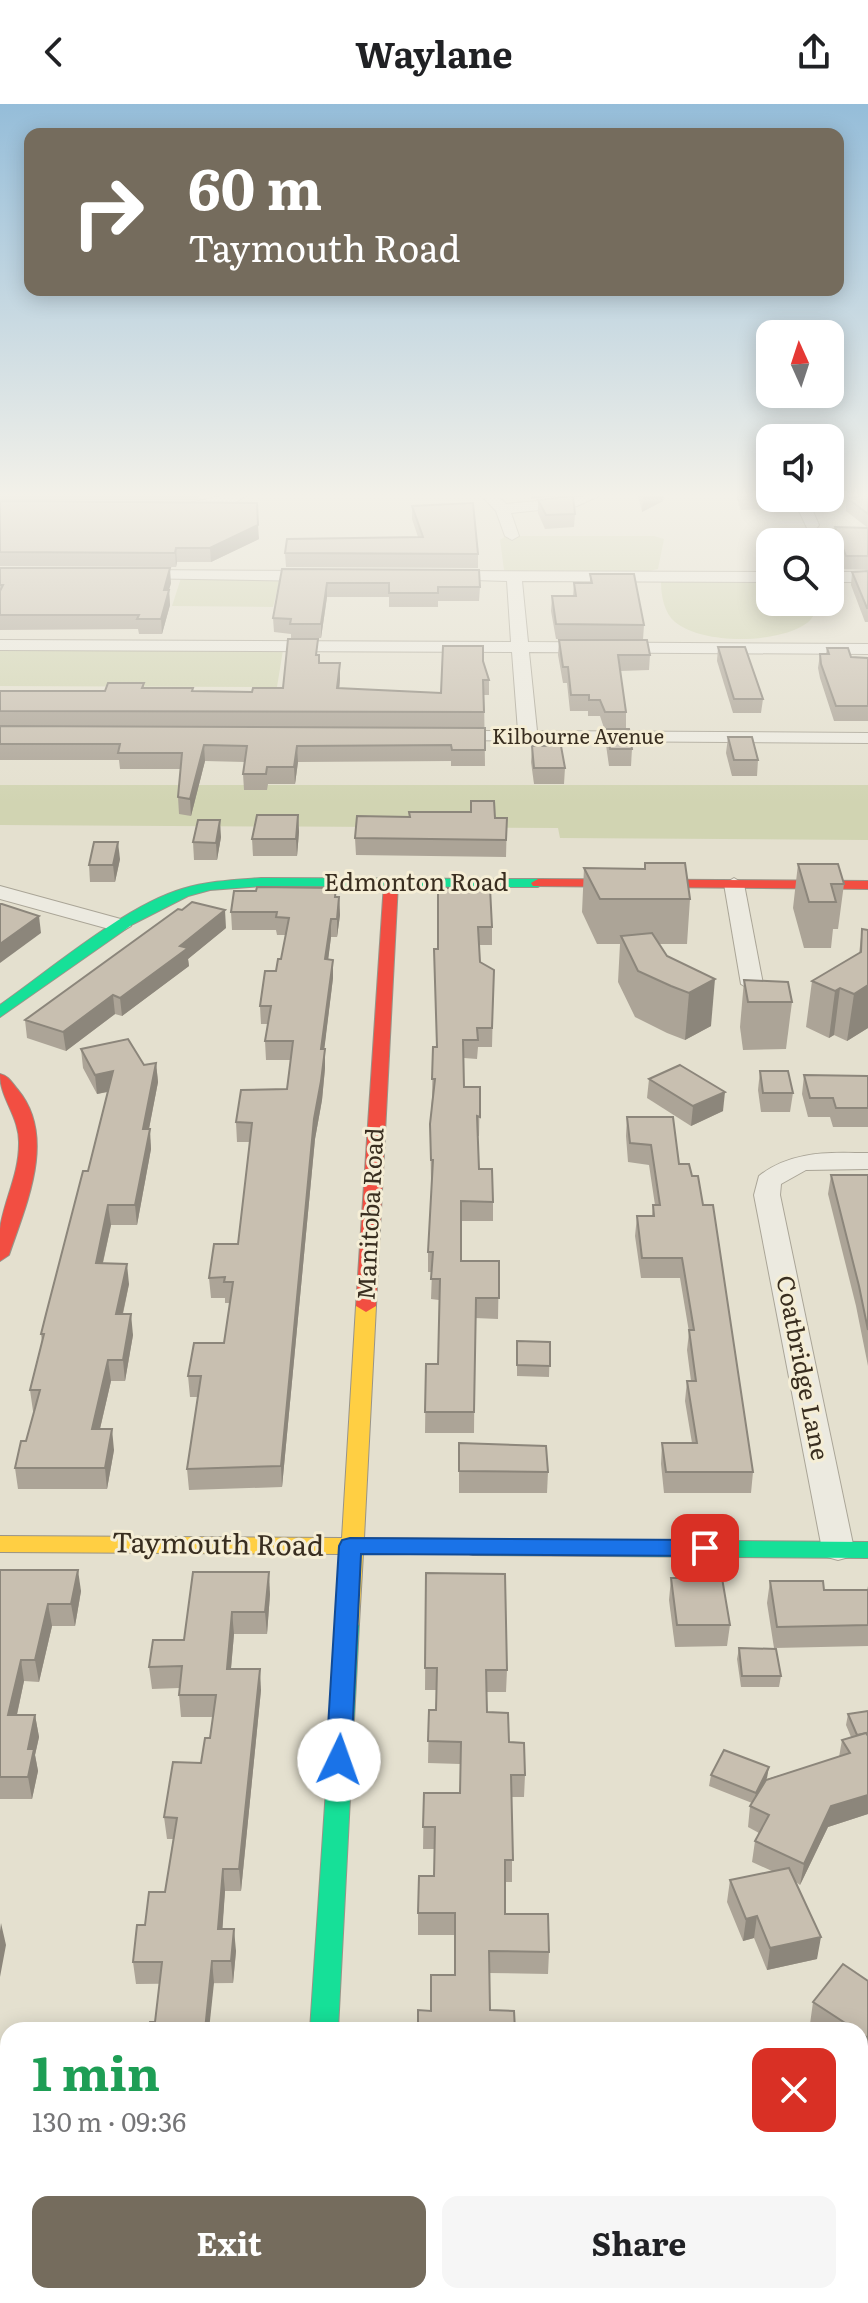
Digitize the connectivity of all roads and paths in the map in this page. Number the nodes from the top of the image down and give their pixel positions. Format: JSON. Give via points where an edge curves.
{"nodes":[{"id":1,"x":516,"y":598,"type":"edge"},
{"id":2,"x":0,"y":645,"type":"edge"},
{"id":3,"x":522,"y":648,"type":"junction"},
{"id":4,"x":868,"y":649,"type":"edge"},
{"id":5,"x":432,"y":736,"type":"edge"},
{"id":6,"x":528,"y":736,"type":"junction"},
{"id":7,"x":868,"y":738,"type":"edge"},
{"id":8,"x":391,"y":883,"type":"junction"},
{"id":9,"x":734,"y":884,"type":"junction"},
{"id":10,"x":868,"y":885,"type":"edge"},
{"id":11,"x":0,"y":892,"type":"edge"},
{"id":12,"x":120,"y":926,"type":"junction"},
{"id":13,"x":752,"y":984,"type":"edge"},
{"id":14,"x":0,"y":1012,"type":"edge"},
{"id":15,"x":0,"y":1079,"type":"edge"},
{"id":16,"x":868,"y":1161,"type":"edge"},
{"id":17,"x":4,"y":1226,"type":"edge"},
{"id":18,"x":0,"y":1255,"type":"edge"},
{"id":19,"x":0,"y":1544,"type":"edge"},
{"id":20,"x":350,"y":1546,"type":"junction"},
{"id":21,"x":838,"y":1549,"type":"junction"},
{"id":22,"x":868,"y":1550,"type":"edge"},
{"id":23,"x":324,"y":2022,"type":"edge"}],
"edges":[{"from":1,"to":3,"type":"street"},
{"from":2,"to":3,"type":"street"},
{"from":3,"to":4,"type":"street"},
{"from":3,"to":6,"type":"street"},
{"from":5,"to":6,"type":"street","name":"Kilbourne Avenue"},
{"from":6,"to":7,"type":"street","name":"Kilbourne Avenue"},
{"from":8,"to":9,"type":"street","name":"Edmonton Road"},
{"from":8,"to":12,"type":"street","name":"Edmonton Road","via":[[209,886]]},
{"from":8,"to":20,"type":"street","name":"Manitoba Road"},
{"from":9,"to":10,"type":"street","name":"Edmonton Road"},
{"from":9,"to":13,"type":"street"},
{"from":11,"to":12,"type":"street"},
{"from":12,"to":14,"type":"street","name":"Edmonton Road"},
{"from":15,"to":17,"type":"street","via":[[19,1098],[28,1122],[27,1159]]},
{"from":16,"to":21,"type":"street","name":"Coatbridge Lane","via":[[798,1163],[768,1181]]},
{"from":17,"to":18,"type":"street"},
{"from":19,"to":20,"type":"street","name":"Taymouth Road"},
{"from":20,"to":21,"type":"street","name":"Taymouth Road"},
{"from":20,"to":23,"type":"street","name":"Manitoba Road"},
{"from":21,"to":22,"type":"street","name":"Taymouth Road"}]}
